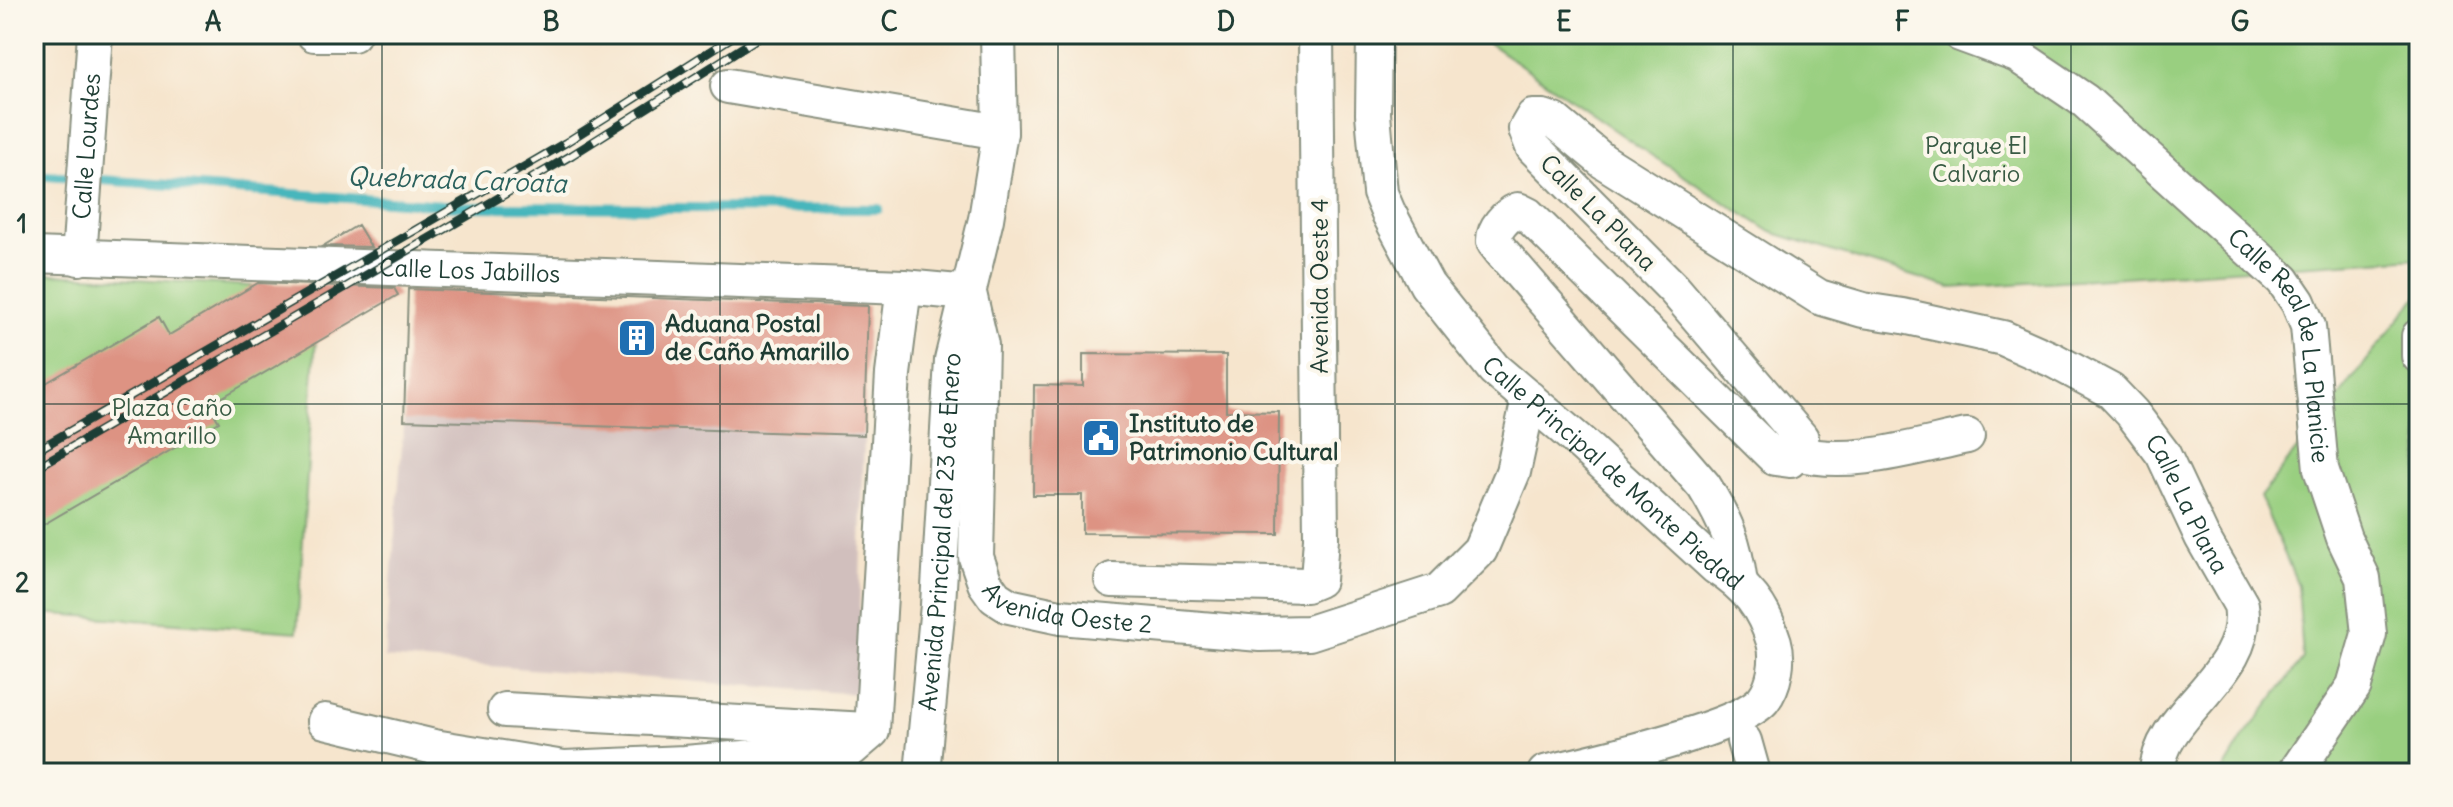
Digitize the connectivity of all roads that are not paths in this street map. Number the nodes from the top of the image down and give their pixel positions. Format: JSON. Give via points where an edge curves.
{"nodes":[{"id":1,"x":95,"y":34,"type":"edge"},
{"id":2,"x":314,"y":34,"type":"edge"},
{"id":3,"x":353,"y":34,"type":"edge"},
{"id":4,"x":998,"y":34,"type":"edge"},
{"id":5,"x":1316,"y":34,"type":"edge"},
{"id":6,"x":1374,"y":34,"type":"edge"},
{"id":7,"x":1960,"y":34,"type":"edge"},
{"id":8,"x":728,"y":86,"type":"dead end"},
{"id":9,"x":1000,"y":132,"type":"junction"},
{"id":10,"x":34,"y":255,"type":"edge"},
{"id":11,"x":79,"y":258,"type":"junction"},
{"id":12,"x":904,"y":287,"type":"junction"},
{"id":13,"x":969,"y":293,"type":"junction"},
{"id":14,"x":2419,"y":336,"type":"edge"},
{"id":15,"x":2419,"y":356,"type":"edge"},
{"id":16,"x":1529,"y":398,"type":"junction"},
{"id":17,"x":1967,"y":436,"type":"dead end"},
{"id":18,"x":1798,"y":453,"type":"junction"},
{"id":19,"x":1112,"y":580,"type":"dead end"},
{"id":20,"x":1740,"y":583,"type":"junction"},
{"id":21,"x":505,"y":710,"type":"dead end"},
{"id":22,"x":325,"y":721,"type":"dead end"},
{"id":23,"x":861,"y":740,"type":"junction"},
{"id":24,"x":922,"y":773,"type":"edge"},
{"id":25,"x":1545,"y":773,"type":"edge"},
{"id":26,"x":2157,"y":773,"type":"edge"},
{"id":27,"x":2295,"y":773,"type":"edge"}],
"edges":[{"from":1,"to":11,"type":"street","name":"Calle Lourdes"},
{"from":2,"to":3,"type":"street"},
{"from":4,"to":9,"type":"street","name":"Avenida Oeste 2"},
{"from":5,"to":19,"type":"street","name":"Avenida Oeste 4","via":[[1318,580],[1306,585]]},
{"from":6,"to":16,"type":"street","name":"Calle Principal de Monte Piedad","via":[[1375,159],[1388,212],[1427,285],[1494,369]]},
{"from":7,"to":27,"type":"street","name":"Calle Real de La Planicie","via":[[2017,55],[2085,101],[2283,280],[2298,302],[2313,358],[2321,469],[2363,578],[2369,634],[2354,686]]},
{"from":8,"to":9,"type":"street"},
{"from":9,"to":13,"type":"street","name":"Avenida Oeste 2"},
{"from":10,"to":11,"type":"street","name":"Calle Los Jabillos"},
{"from":11,"to":12,"type":"street","name":"Calle Los Jabillos"},
{"from":12,"to":13,"type":"street","name":"Calle Los Jabillos"},
{"from":12,"to":23,"type":"street"},
{"from":13,"to":16,"type":"street","name":"Avenida Oeste 2","via":[[981,345],[976,557],[995,597],[1009,606],[1060,617],[1260,634],[1309,633],[1439,591],[1480,550],[1513,472]]},
{"from":13,"to":24,"type":"street","name":"Avenida Principal del 23 de Enero","via":[[952,360]]},
{"from":14,"to":15,"type":"street"},
{"from":16,"to":20,"type":"street","name":"Calle Principal de Monte Piedad"},
{"from":17,"to":18,"type":"street","via":[[1843,458]]},
{"from":18,"to":20,"type":"street","name":"Calle La Plana","via":[[1781,460],[1765,450],[1528,215],[1518,210],[1496,229],[1494,242],[1501,251],[1704,486],[1726,522]]},
{"from":18,"to":26,"type":"street","name":"Calle La Plana","via":[[1801,438],[1795,428],[1674,289],[1533,147],[1526,129],[1533,117],[1555,121],[1603,161],[1819,297],[2003,338],[2087,376],[2132,413],[2163,454],[2243,618],[2233,655],[2165,745]]},
{"from":20,"to":25,"type":"street","name":"Calle Principal de Monte Piedad","via":[[1765,616],[1777,652],[1763,700],[1719,724]]},
{"from":21,"to":23,"type":"street"},
{"from":22,"to":23,"type":"street","via":[[434,747],[564,768],[685,763]]}]}
